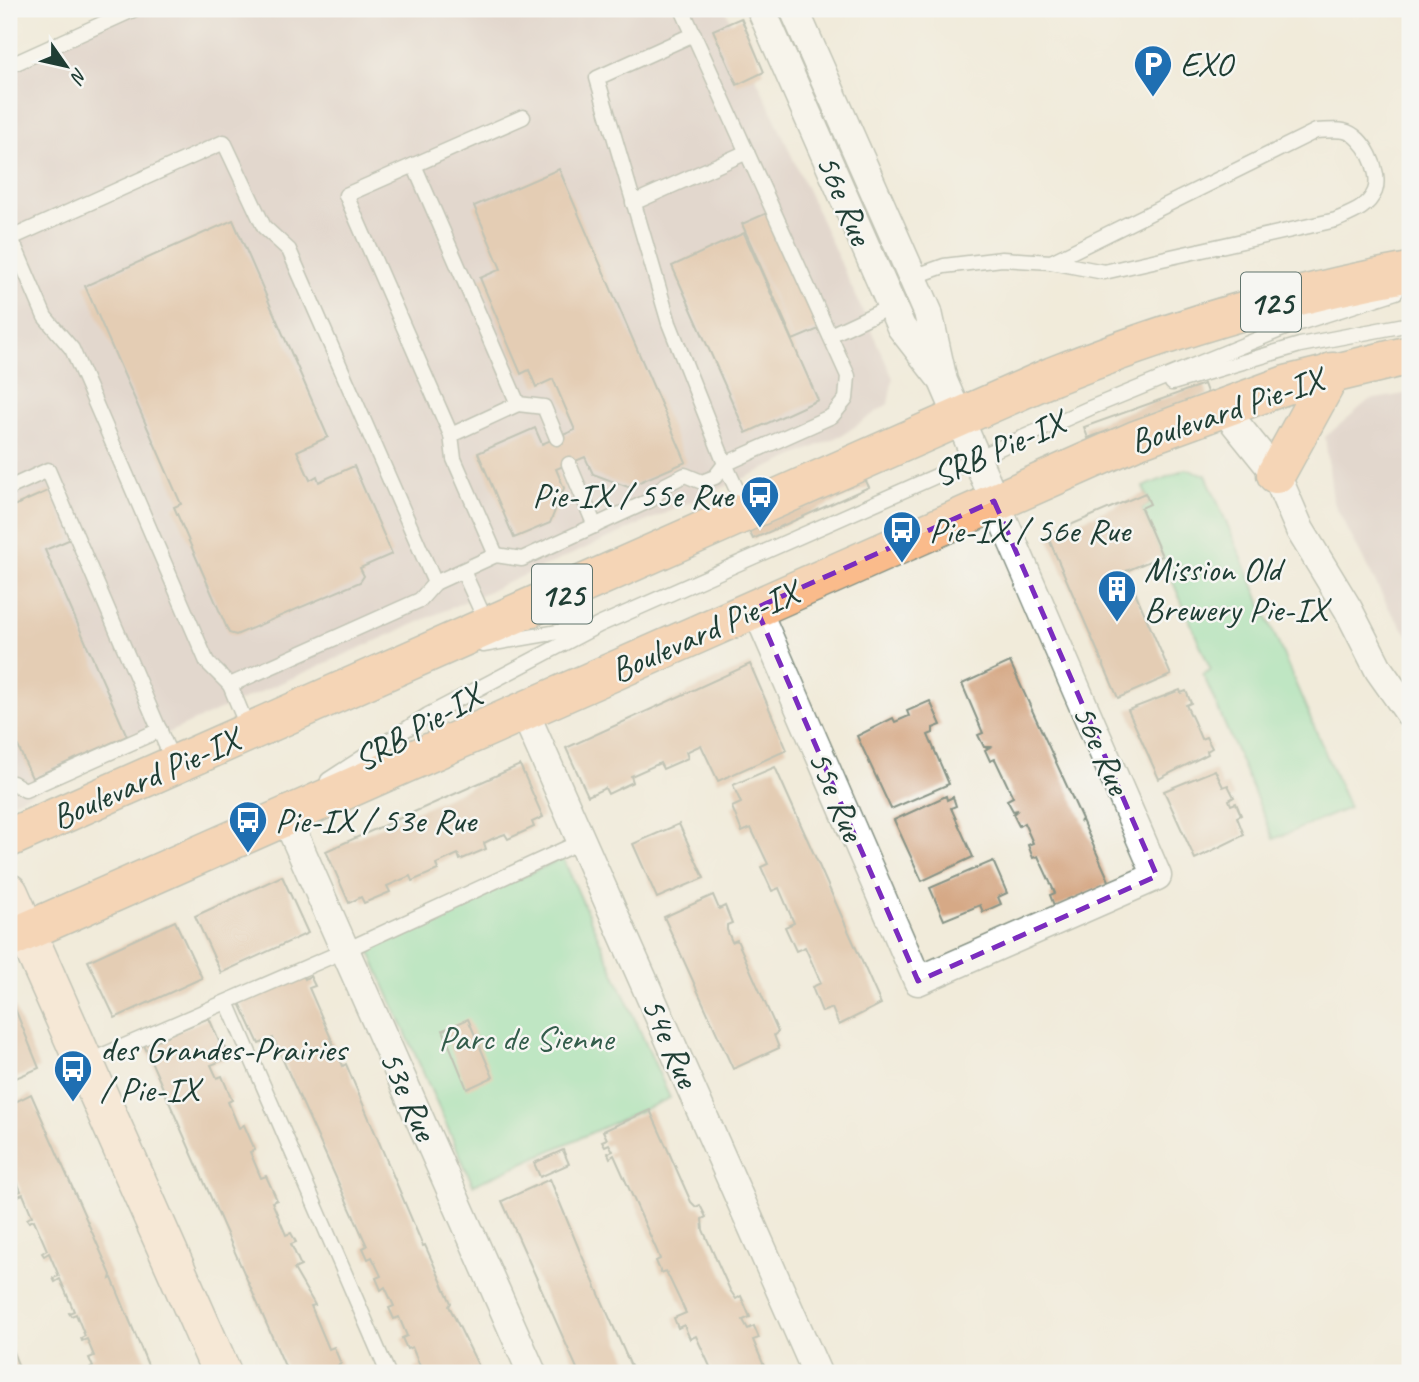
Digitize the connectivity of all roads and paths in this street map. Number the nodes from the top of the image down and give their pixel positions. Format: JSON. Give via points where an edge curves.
{"nodes":[{"id":1,"x":135,"y":9,"type":"edge"},
{"id":2,"x":682,"y":9,"type":"edge"},
{"id":3,"x":761,"y":9,"type":"edge"},
{"id":4,"x":794,"y":9,"type":"edge"},
{"id":5,"x":694,"y":34,"type":"junction"},
{"id":6,"x":9,"y":66,"type":"edge"},
{"id":7,"x":828,"y":86,"type":"junction"},
{"id":8,"x":802,"y":98,"type":"junction"},
{"id":9,"x":523,"y":117,"type":"dead end"},
{"id":10,"x":747,"y":152,"type":"junction"},
{"id":11,"x":414,"y":165,"type":"junction"},
{"id":12,"x":633,"y":203,"type":"junction"},
{"id":13,"x":10,"y":238,"type":"edge"},
{"id":14,"x":1051,"y":262,"type":"junction"},
{"id":15,"x":1410,"y":272,"type":"edge"},
{"id":16,"x":913,"y":277,"type":"junction"},
{"id":17,"x":1410,"y":287,"type":"edge"},
{"id":18,"x":892,"y":306,"type":"junction"},
{"id":19,"x":1410,"y":324,"type":"edge"},
{"id":20,"x":830,"y":335,"type":"junction"},
{"id":21,"x":1410,"y":355,"type":"edge"},
{"id":22,"x":1332,"y":372,"type":"junction"},
{"id":23,"x":943,"y":381,"type":"junction"},
{"id":24,"x":518,"y":404,"type":"junction"},
{"id":25,"x":1222,"y":407,"type":"junction"},
{"id":26,"x":1090,"y":408,"type":"junction"},
{"id":27,"x":959,"y":418,"type":"junction"},
{"id":28,"x":451,"y":435,"type":"junction"},
{"id":29,"x":557,"y":438,"type":"dead end"},
{"id":30,"x":975,"y":458,"type":"junction"},
{"id":31,"x":569,"y":464,"type":"dead end"},
{"id":32,"x":726,"y":464,"type":"junction"},
{"id":33,"x":1276,"y":474,"type":"junction"},
{"id":34,"x":9,"y":488,"type":"edge"},
{"id":35,"x":994,"y":501,"type":"junction"},
{"id":36,"x":746,"y":512,"type":"junction"},
{"id":37,"x":594,"y":526,"type":"junction"},
{"id":38,"x":496,"y":555,"type":"junction"},
{"id":39,"x":463,"y":571,"type":"junction"},
{"id":40,"x":435,"y":583,"type":"junction"},
{"id":41,"x":757,"y":608,"type":"junction"},
{"id":42,"x":599,"y":625,"type":"junction"},
{"id":43,"x":488,"y":628,"type":"junction"},
{"id":44,"x":427,"y":654,"type":"junction"},
{"id":45,"x":230,"y":685,"type":"junction"},
{"id":46,"x":524,"y":711,"type":"junction"},
{"id":47,"x":1410,"y":714,"type":"edge"},
{"id":48,"x":160,"y":730,"type":"junction"},
{"id":49,"x":250,"y":732,"type":"junction"},
{"id":50,"x":175,"y":765,"type":"junction"},
{"id":51,"x":9,"y":784,"type":"edge"},
{"id":52,"x":286,"y":817,"type":"junction"},
{"id":53,"x":240,"y":837,"type":"junction"},
{"id":54,"x":9,"y":838,"type":"edge"},
{"id":55,"x":582,"y":841,"type":"junction"},
{"id":56,"x":9,"y":893,"type":"edge"},
{"id":57,"x":17,"y":935,"type":"edge"},
{"id":58,"x":346,"y":950,"type":"junction"},
{"id":59,"x":918,"y":981,"type":"joint"},
{"id":60,"x":227,"y":1002,"type":"junction"},
{"id":61,"x":84,"y":1064,"type":"junction"},
{"id":62,"x":222,"y":1373,"type":"edge"},
{"id":63,"x":388,"y":1373,"type":"edge"},
{"id":64,"x":532,"y":1373,"type":"edge"},
{"id":65,"x":817,"y":1373,"type":"edge"}],
"edges":[{"from":1,"to":6,"type":"lane"},
{"from":2,"to":5,"type":"lane"},
{"from":3,"to":8,"type":"street","name":"56e Rue"},
{"from":4,"to":7,"type":"street","name":"56e Rue"},
{"from":5,"to":10,"type":"lane"},
{"from":5,"to":12,"type":"lane","via":[[597,78]]},
{"from":7,"to":8,"type":"lane"},
{"from":7,"to":16,"type":"street","name":"56e Rue"},
{"from":8,"to":18,"type":"street","name":"56e Rue"},
{"from":9,"to":11,"type":"lane"},
{"from":10,"to":12,"type":"lane"},
{"from":10,"to":20,"type":"lane"},
{"from":11,"to":24,"type":"lane"},
{"from":11,"to":28,"type":"lane","via":[[346,195]]},
{"from":12,"to":32,"type":"lane","via":[[669,323]]},
{"from":13,"to":40,"type":"lane","via":[[224,142],[264,227],[289,250]]},
{"from":13,"to":45,"type":"lane","via":[[45,317],[72,349],[207,662]]},
{"from":14,"to":14,"type":"lane","via":[[1104,272],[1336,220],[1363,208],[1376,189],[1374,166],[1361,141],[1346,131],[1316,131]]},
{"from":14,"to":16,"type":"lane","via":[[1002,258],[965,262]]},
{"from":15,"to":27,"type":"main road","name":"Boulevard Pie-IX","number":"125","via":[[1218,316],[1076,367]]},
{"from":16,"to":23,"type":"street","name":"56e Rue","via":[[928,312]]},
{"from":17,"to":26,"type":"lane","name":"SRB Pie-IX","via":[[1290,326]]},
{"from":18,"to":20,"type":"lane"},
{"from":18,"to":23,"type":"street","name":"56e Rue","via":[[901,327]]},
{"from":19,"to":26,"type":"lane","name":"SRB Pie-IX","via":[[1300,345]]},
{"from":20,"to":32,"type":"lane","via":[[848,376],[842,406],[825,420]]},
{"from":21,"to":22,"type":"main road","name":"Boulevard Pie-IX","number":"125"},
{"from":22,"to":25,"type":"main road","name":"Boulevard Pie-IX","number":"125"},
{"from":22,"to":33,"type":"main road"},
{"from":23,"to":27,"type":"street","name":"56e Rue"},
{"from":24,"to":28,"type":"lane"},
{"from":24,"to":29,"type":"lane","via":[[544,407]]},
{"from":25,"to":33,"type":"street"},
{"from":25,"to":35,"type":"main road","name":"Boulevard Pie-IX","number":"125"},
{"from":26,"to":30,"type":"lane","name":"SRB Pie-IX"},
{"from":27,"to":30,"type":"street","name":"56e Rue"},
{"from":27,"to":36,"type":"main road","name":"Boulevard Pie-IX","number":"125"},
{"from":28,"to":38,"type":"lane","via":[[454,459]]},
{"from":30,"to":35,"type":"street","name":"56e Rue"},
{"from":30,"to":42,"type":"lane","name":"SRB Pie-IX"},
{"from":31,"to":37,"type":"lane"},
{"from":32,"to":36,"type":"lane"},
{"from":32,"to":37,"type":"lane","via":[[715,477],[702,482],[685,475],[665,485],[651,500]]},
{"from":33,"to":47,"type":"street","via":[[1300,530],[1379,670]]},
{"from":34,"to":48,"type":"lane","via":[[48,470]]},
{"from":35,"to":41,"type":"main road","name":"Boulevard Pie-IX","number":"125"},
{"from":35,"to":59,"type":"street","name":"56e Rue","via":[[1157,876]]},
{"from":36,"to":43,"type":"main road","name":"Boulevard Pie-IX","number":"125"},
{"from":37,"to":38,"type":"lane","via":[[522,559]]},
{"from":38,"to":39,"type":"lane"},
{"from":39,"to":40,"type":"lane"},
{"from":39,"to":43,"type":"lane"},
{"from":40,"to":45,"type":"lane","via":[[420,600]]},
{"from":41,"to":46,"type":"main road","name":"Boulevard Pie-IX","number":"125"},
{"from":41,"to":59,"type":"street","name":"55e Rue"},
{"from":42,"to":44,"type":"lane","name":"SRB Pie-IX"},
{"from":42,"to":53,"type":"lane","name":"SRB Pie-IX","via":[[428,715]]},
{"from":43,"to":44,"type":"main road","name":"Boulevard Pie-IX","number":"125"},
{"from":44,"to":49,"type":"main road","name":"Boulevard Pie-IX","number":"125"},
{"from":45,"to":49,"type":"lane"},
{"from":46,"to":52,"type":"main road","name":"Boulevard Pie-IX","number":"125"},
{"from":46,"to":55,"type":"street","name":"54e Rue"},
{"from":48,"to":50,"type":"lane"},
{"from":48,"to":51,"type":"lane","via":[[25,790]]},
{"from":49,"to":50,"type":"main road","name":"Boulevard Pie-IX","number":"125"},
{"from":50,"to":54,"type":"main road","name":"Boulevard Pie-IX","number":"125"},
{"from":52,"to":53,"type":"main road","name":"Boulevard Pie-IX","number":"125"},
{"from":52,"to":58,"type":"street","name":"53e Rue"},
{"from":53,"to":57,"type":"main road","name":"Boulevard Pie-IX","number":"125"},
{"from":55,"to":58,"type":"lane"},
{"from":55,"to":65,"type":"street","name":"54e Rue"},
{"from":56,"to":57,"type":"main road"},
{"from":57,"to":61,"type":"main road"},
{"from":58,"to":60,"type":"lane"},
{"from":58,"to":64,"type":"street","name":"53e Rue"},
{"from":60,"to":61,"type":"lane"},
{"from":60,"to":63,"type":"lane"},
{"from":61,"to":62,"type":"main road"}]}
